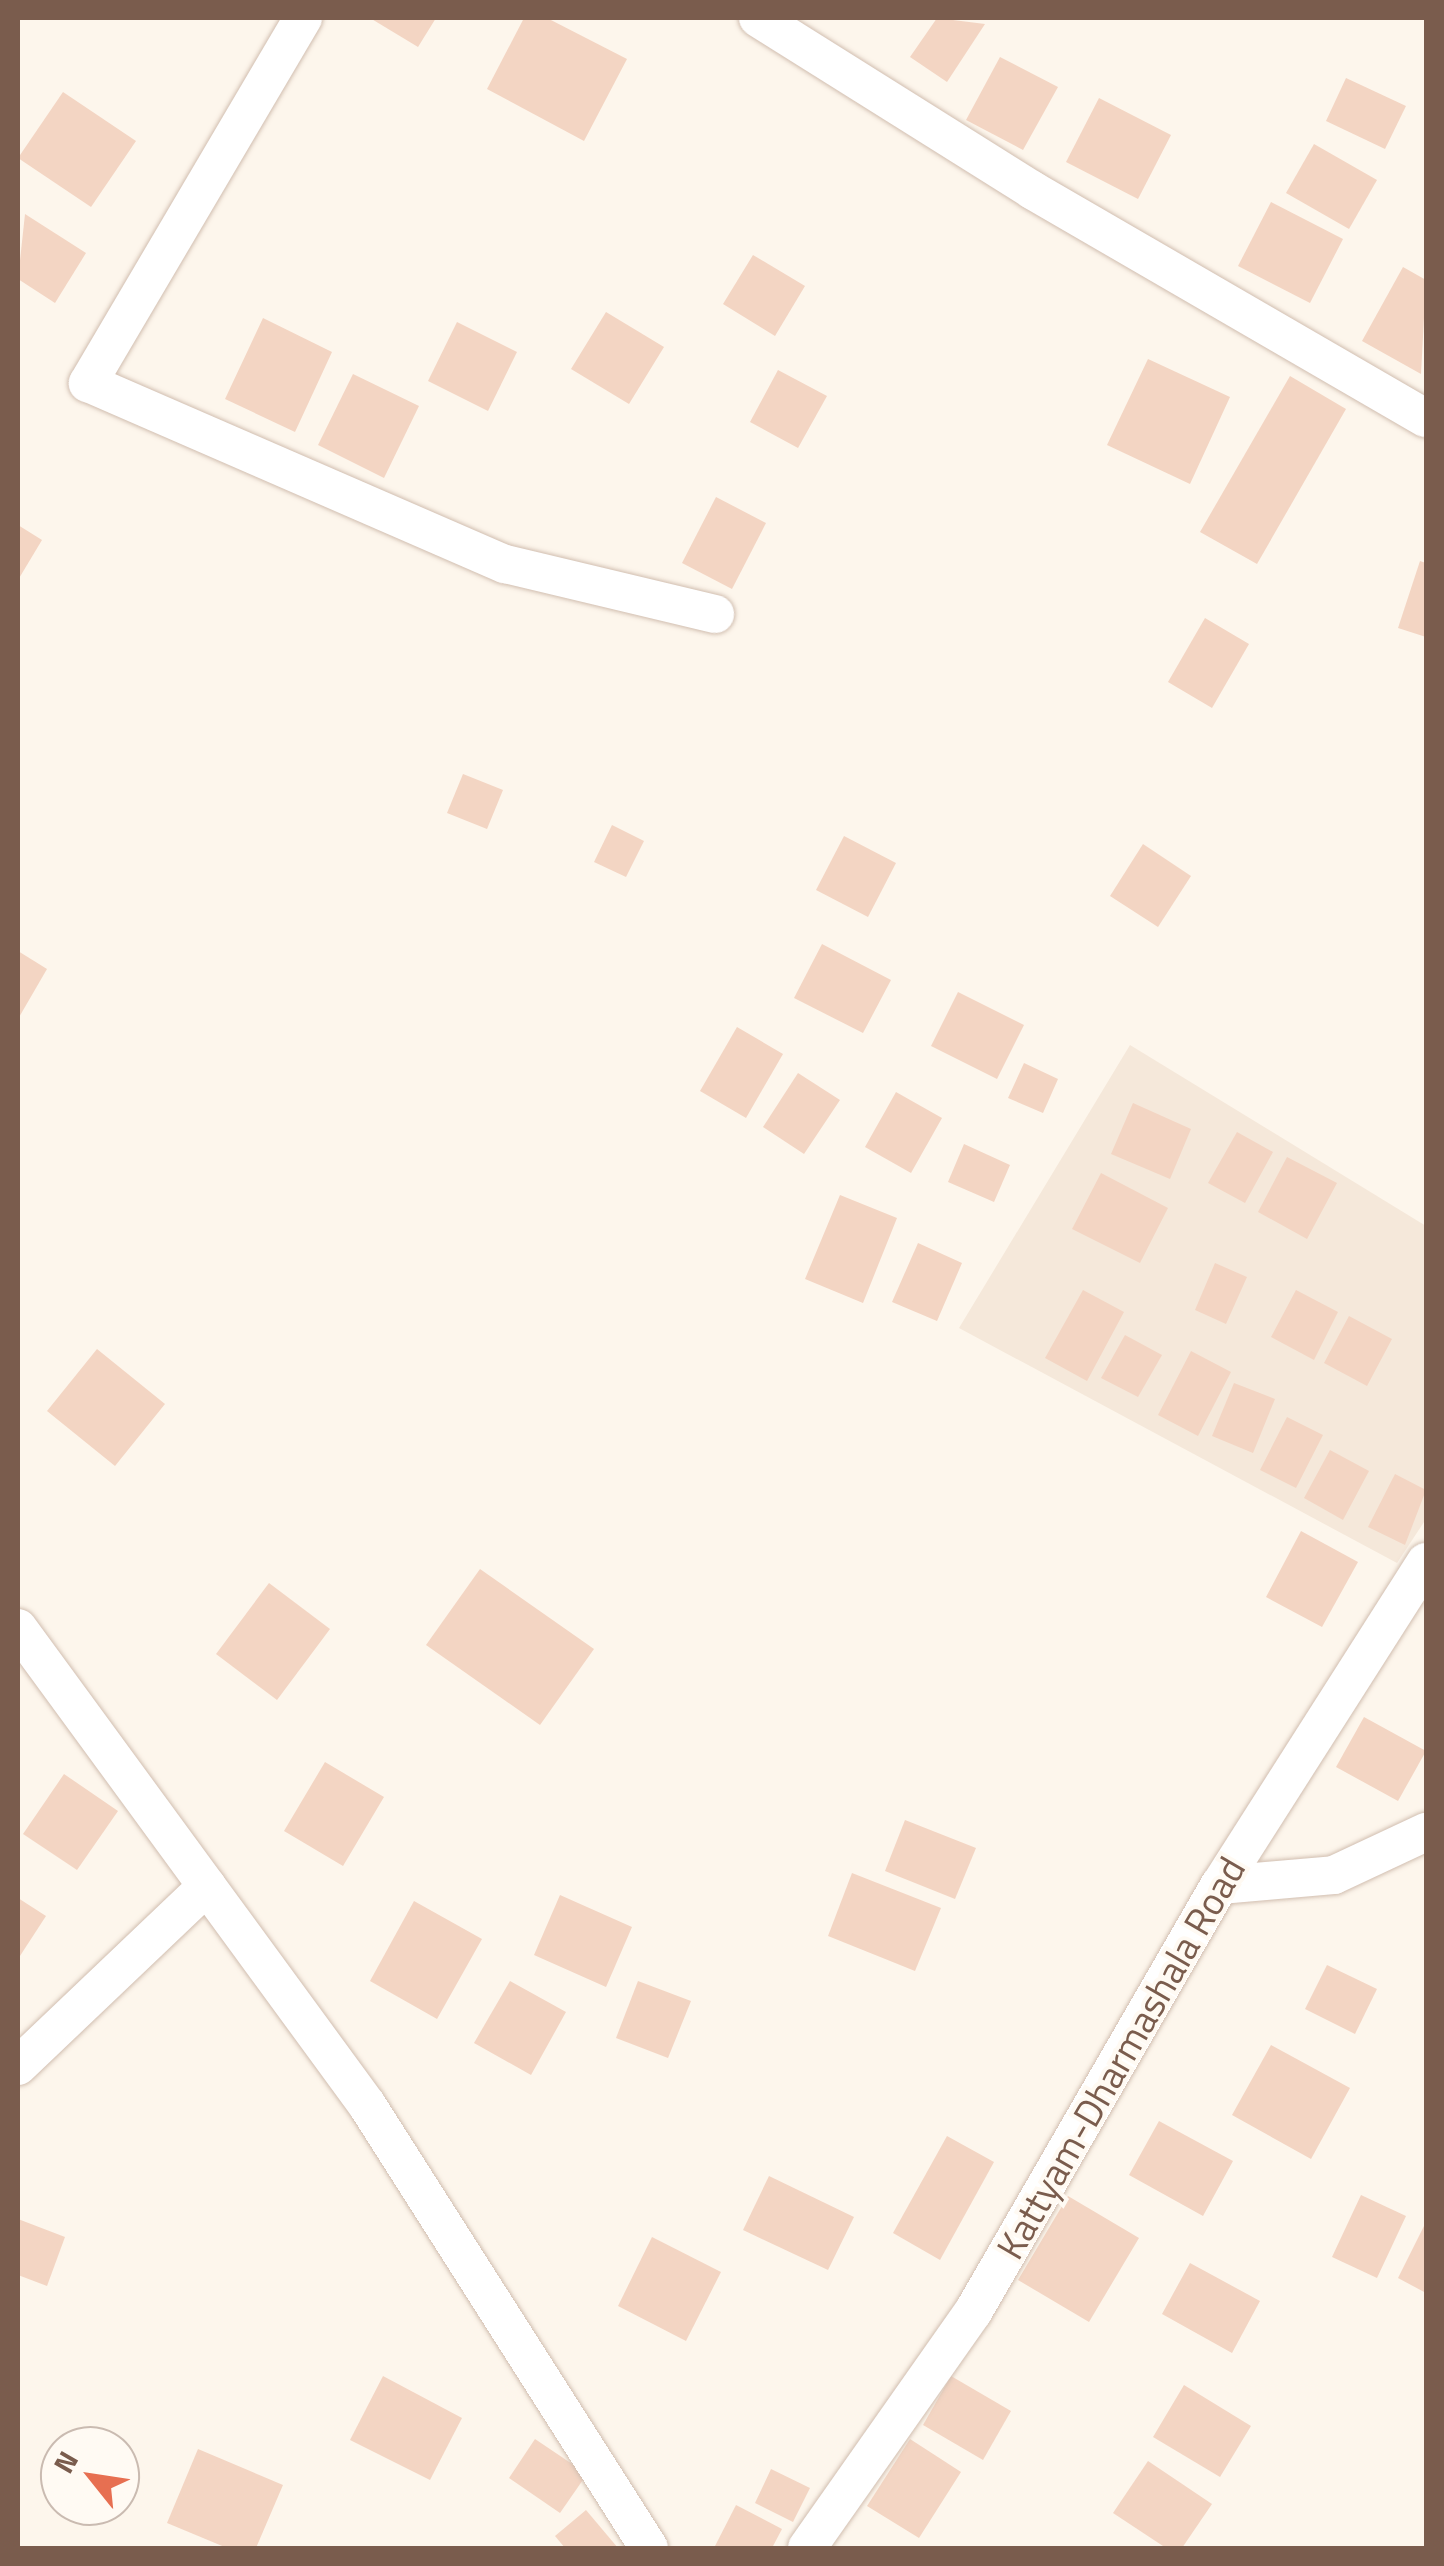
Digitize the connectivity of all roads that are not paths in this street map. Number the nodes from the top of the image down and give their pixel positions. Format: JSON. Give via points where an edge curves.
{"nodes":[{"id":1,"x":303,"y":18,"type":"edge"},
{"id":2,"x":758,"y":18,"type":"edge"},
{"id":3,"x":1426,"y":418,"type":"edge"},
{"id":4,"x":715,"y":614,"type":"dead end"},
{"id":5,"x":1426,"y":1562,"type":"edge"},
{"id":6,"x":18,"y":1628,"type":"edge"},
{"id":7,"x":1426,"y":1832,"type":"edge"},
{"id":8,"x":1220,"y":1885,"type":"junction"},
{"id":9,"x":206,"y":1886,"type":"junction"},
{"id":10,"x":18,"y":2066,"type":"edge"},
{"id":11,"x":649,"y":2548,"type":"edge"},
{"id":12,"x":807,"y":2548,"type":"edge"}],
"edges":[{"from":1,"to":4,"type":"street","via":[[88,382],[505,564]]},
{"from":2,"to":3,"type":"street","via":[[1032,190]]},
{"from":5,"to":8,"type":"street","name":"Kattyam-Dharmashala Road"},
{"from":6,"to":9,"type":"street"},
{"from":7,"to":8,"type":"street","via":[[1334,1875]]},
{"from":8,"to":12,"type":"street","name":"Kattyam-Dharmashala Road","via":[[973,2312]]},
{"from":9,"to":10,"type":"street"},
{"from":9,"to":11,"type":"street","via":[[367,2105]]}]}
